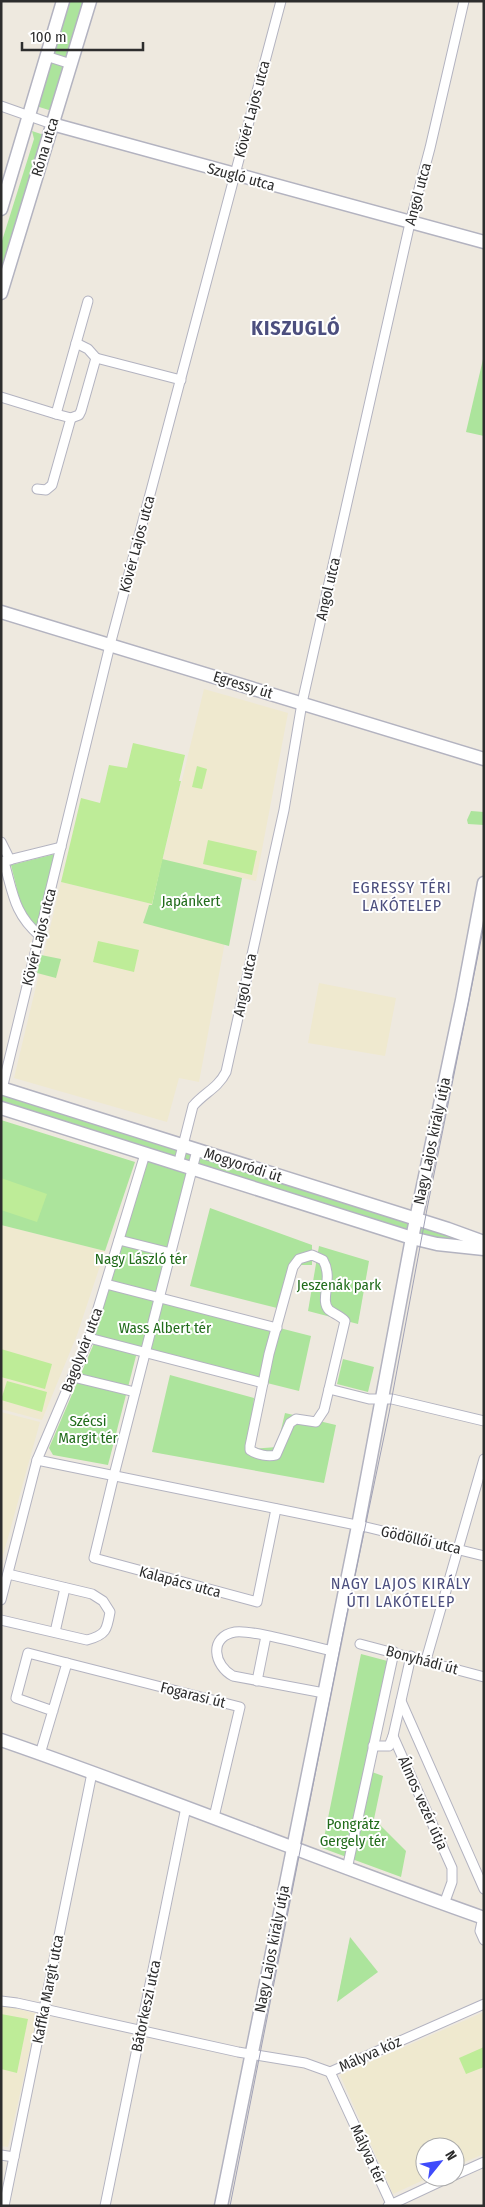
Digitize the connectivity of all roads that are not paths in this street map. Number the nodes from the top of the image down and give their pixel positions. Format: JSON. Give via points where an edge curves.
{"nodes":[{"id":1,"x":63,"y":1,"type":"edge"},
{"id":2,"x":90,"y":1,"type":"edge"},
{"id":3,"x":281,"y":1,"type":"edge"},
{"id":4,"x":464,"y":1,"type":"edge"},
{"id":5,"x":46,"y":56,"type":"junction"},
{"id":6,"x":71,"y":64,"type":"junction"},
{"id":7,"x":1,"y":106,"type":"edge"},
{"id":8,"x":28,"y":116,"type":"junction"},
{"id":9,"x":52,"y":124,"type":"junction"},
{"id":10,"x":234,"y":175,"type":"junction"},
{"id":11,"x":1,"y":209,"type":"edge"},
{"id":12,"x":410,"y":223,"type":"junction"},
{"id":13,"x":484,"y":242,"type":"edge"},
{"id":14,"x":6,"y":256,"type":"edge"},
{"id":15,"x":1,"y":294,"type":"edge"},
{"id":16,"x":88,"y":301,"type":"dead end"},
{"id":17,"x":76,"y":343,"type":"junction"},
{"id":18,"x":96,"y":358,"type":"junction"},
{"id":19,"x":181,"y":380,"type":"junction"},
{"id":20,"x":1,"y":397,"type":"edge"},
{"id":21,"x":56,"y":414,"type":"junction"},
{"id":22,"x":71,"y":418,"type":"junction"},
{"id":23,"x":37,"y":489,"type":"dead end"},
{"id":24,"x":1,"y":612,"type":"edge"},
{"id":25,"x":110,"y":645,"type":"junction"},
{"id":26,"x":302,"y":703,"type":"junction"},
{"id":27,"x":484,"y":759,"type":"edge"},
{"id":28,"x":1,"y":842,"type":"edge"},
{"id":29,"x":61,"y":847,"type":"junction"},
{"id":30,"x":5,"y":861,"type":"edge"},
{"id":31,"x":484,"y":883,"type":"edge"},
{"id":32,"x":40,"y":936,"type":"junction"},
{"id":33,"x":2,"y":1088,"type":"edge"},
{"id":34,"x":1,"y":1108,"type":"edge"},
{"id":35,"x":183,"y":1145,"type":"junction"},
{"id":36,"x":197,"y":1150,"type":"junction"},
{"id":37,"x":145,"y":1154,"type":"junction"},
{"id":38,"x":178,"y":1165,"type":"junction"},
{"id":39,"x":193,"y":1170,"type":"junction"},
{"id":40,"x":416,"y":1219,"type":"junction"},
{"id":41,"x":412,"y":1238,"type":"junction"},
{"id":42,"x":119,"y":1240,"type":"junction"},
{"id":43,"x":484,"y":1242,"type":"edge"},
{"id":44,"x":484,"y":1249,"type":"edge"},
{"id":45,"x":171,"y":1253,"type":"junction"},
{"id":46,"x":106,"y":1284,"type":"junction"},
{"id":47,"x":160,"y":1298,"type":"junction"},
{"id":48,"x":276,"y":1328,"type":"junction"},
{"id":49,"x":89,"y":1338,"type":"junction"},
{"id":50,"x":145,"y":1352,"type":"junction"},
{"id":51,"x":73,"y":1377,"type":"junction"},
{"id":52,"x":263,"y":1382,"type":"junction"},
{"id":53,"x":328,"y":1389,"type":"junction"},
{"id":54,"x":135,"y":1392,"type":"junction"},
{"id":55,"x":381,"y":1399,"type":"junction"},
{"id":56,"x":484,"y":1421,"type":"edge"},
{"id":57,"x":484,"y":1459,"type":"edge"},
{"id":58,"x":37,"y":1460,"type":"junction"},
{"id":59,"x":114,"y":1475,"type":"junction"},
{"id":60,"x":276,"y":1509,"type":"junction"},
{"id":61,"x":358,"y":1526,"type":"junction"},
{"id":62,"x":458,"y":1549,"type":"junction"},
{"id":63,"x":484,"y":1556,"type":"edge"},
{"id":64,"x":8,"y":1574,"type":"junction"},
{"id":65,"x":65,"y":1588,"type":"junction"},
{"id":66,"x":1,"y":1600,"type":"edge"},
{"id":67,"x":1,"y":1620,"type":"edge"},
{"id":68,"x":54,"y":1632,"type":"junction"},
{"id":69,"x":266,"y":1636,"type":"junction"},
{"id":70,"x":360,"y":1644,"type":"dead end"},
{"id":71,"x":333,"y":1651,"type":"junction"},
{"id":72,"x":394,"y":1652,"type":"junction"},
{"id":73,"x":411,"y":1656,"type":"junction"},
{"id":74,"x":426,"y":1660,"type":"junction"},
{"id":75,"x":67,"y":1663,"type":"junction"},
{"id":76,"x":484,"y":1677,"type":"edge"},
{"id":77,"x":257,"y":1681,"type":"junction"},
{"id":78,"x":324,"y":1693,"type":"junction"},
{"id":79,"x":400,"y":1701,"type":"junction"},
{"id":80,"x":53,"y":1710,"type":"junction"},
{"id":81,"x":393,"y":1736,"type":"junction"},
{"id":82,"x":1,"y":1740,"type":"edge"},
{"id":83,"x":373,"y":1746,"type":"junction"},
{"id":84,"x":40,"y":1754,"type":"junction"},
{"id":85,"x":92,"y":1773,"type":"junction"},
{"id":86,"x":186,"y":1807,"type":"junction"},
{"id":87,"x":214,"y":1817,"type":"junction"},
{"id":88,"x":292,"y":1848,"type":"junction"},
{"id":89,"x":347,"y":1868,"type":"junction"},
{"id":90,"x":484,"y":1889,"type":"edge"},
{"id":91,"x":444,"y":1904,"type":"junction"},
{"id":92,"x":484,"y":1918,"type":"edge"},
{"id":93,"x":484,"y":1940,"type":"edge"},
{"id":94,"x":1,"y":2002,"type":"edge"},
{"id":95,"x":484,"y":2004,"type":"edge"},
{"id":96,"x":44,"y":2010,"type":"junction"},
{"id":97,"x":140,"y":2031,"type":"junction"},
{"id":98,"x":252,"y":2054,"type":"junction"},
{"id":99,"x":330,"y":2072,"type":"junction"},
{"id":100,"x":1,"y":2155,"type":"edge"},
{"id":101,"x":14,"y":2158,"type":"junction"},
{"id":102,"x":484,"y":2162,"type":"edge"},
{"id":103,"x":465,"y":2170,"type":"edge"},
{"id":104,"x":429,"y":2187,"type":"edge"},
{"id":105,"x":390,"y":2205,"type":"edge"},
{"id":106,"x":4,"y":2206,"type":"edge"},
{"id":107,"x":105,"y":2206,"type":"edge"},
{"id":108,"x":221,"y":2206,"type":"edge"}],
"edges":[{"from":1,"to":5,"type":"street","name":"Róna utca"},
{"from":2,"to":6,"type":"street","name":"Róna utca"},
{"from":3,"to":10,"type":"street","name":"Kövér Lajos utca"},
{"from":4,"to":12,"type":"street","name":"Angol utca"},
{"from":5,"to":6,"type":"street"},
{"from":5,"to":8,"type":"street","name":"Róna utca"},
{"from":6,"to":9,"type":"street","name":"Róna utca"},
{"from":7,"to":8,"type":"street","name":"Szugló utca"},
{"from":8,"to":9,"type":"street","name":"Szugló utca"},
{"from":8,"to":11,"type":"street","name":"Róna utca"},
{"from":9,"to":10,"type":"street","name":"Szugló utca"},
{"from":9,"to":14,"type":"street","name":"Róna utca"},
{"from":10,"to":12,"type":"street","name":"Szugló utca"},
{"from":10,"to":19,"type":"street","name":"Kövér Lajos utca"},
{"from":12,"to":13,"type":"street","name":"Szugló utca"},
{"from":12,"to":26,"type":"street","name":"Angol utca"},
{"from":14,"to":15,"type":"street","name":"Róna utca"},
{"from":16,"to":17,"type":"street"},
{"from":17,"to":18,"type":"street"},
{"from":17,"to":21,"type":"street"},
{"from":18,"to":19,"type":"street"},
{"from":18,"to":22,"type":"street","via":[[81,412]]},
{"from":19,"to":25,"type":"street","name":"Kövér Lajos utca"},
{"from":20,"to":21,"type":"street"},
{"from":21,"to":22,"type":"street"},
{"from":22,"to":23,"type":"street","via":[[52,485],[46,490]]},
{"from":24,"to":25,"type":"street","name":"Egressy út"},
{"from":25,"to":26,"type":"street","name":"Egressy út"},
{"from":25,"to":29,"type":"street","name":"Kövér Lajos utca"},
{"from":26,"to":27,"type":"street","name":"Egressy út"},
{"from":26,"to":35,"type":"street","name":"Angol utca","via":[[284,810],[226,1072],[215,1088],[193,1106]]},
{"from":28,"to":30,"type":"street"},
{"from":29,"to":30,"type":"street"},
{"from":29,"to":32,"type":"street","name":"Kövér Lajos utca"},
{"from":30,"to":32,"type":"street","via":[[19,913]]},
{"from":31,"to":40,"type":"street","name":"Nagy Lajos király útja"},
{"from":32,"to":33,"type":"street","name":"Kövér Lajos utca"},
{"from":33,"to":35,"type":"street","name":"Mogyoródi út"},
{"from":34,"to":37,"type":"street","name":"Mogyoródi út"},
{"from":35,"to":36,"type":"street","name":"Mogyoródi út"},
{"from":35,"to":38,"type":"street","name":"Angol utca"},
{"from":36,"to":39,"type":"street"},
{"from":36,"to":40,"type":"street","name":"Mogyoródi út"},
{"from":37,"to":38,"type":"street","name":"Mogyoródi út"},
{"from":37,"to":42,"type":"street","name":"Bagolyvár utca"},
{"from":38,"to":39,"type":"street","name":"Mogyoródi út"},
{"from":39,"to":41,"type":"street","name":"Mogyoródi út"},
{"from":39,"to":45,"type":"street"},
{"from":40,"to":41,"type":"street","name":"Nagy Lajos király útja"},
{"from":40,"to":43,"type":"street","name":"Mogyoródi út"},
{"from":41,"to":44,"type":"street","name":"Mogyoródi út"},
{"from":41,"to":55,"type":"street","name":"Nagy Lajos király útja"},
{"from":42,"to":45,"type":"street"},
{"from":42,"to":46,"type":"street","name":"Bagolyvár utca"},
{"from":45,"to":47,"type":"street"},
{"from":46,"to":47,"type":"street"},
{"from":46,"to":49,"type":"street","name":"Bagolyvár utca"},
{"from":47,"to":48,"type":"street"},
{"from":47,"to":50,"type":"street"},
{"from":48,"to":52,"type":"street"},
{"from":48,"to":53,"type":"street","via":[[295,1263],[305,1256],[318,1256],[329,1273],[325,1301],[329,1310],[345,1321]]},
{"from":49,"to":50,"type":"street"},
{"from":49,"to":51,"type":"street","name":"Bagolyvár utca"},
{"from":50,"to":52,"type":"street"},
{"from":50,"to":54,"type":"street"},
{"from":51,"to":54,"type":"street"},
{"from":51,"to":58,"type":"street","name":"Bagolyvár utca"},
{"from":52,"to":53,"type":"street","via":[[250,1450],[272,1456],[276,1455],[290,1423],[296,1420],[316,1422],[324,1410]]},
{"from":53,"to":55,"type":"street"},
{"from":54,"to":59,"type":"street"},
{"from":55,"to":56,"type":"street"},
{"from":55,"to":61,"type":"street","name":"Nagy Lajos király útja"},
{"from":57,"to":62,"type":"street"},
{"from":58,"to":59,"type":"street"},
{"from":58,"to":64,"type":"street","name":"Bagolyvár utca"},
{"from":59,"to":60,"type":"street"},
{"from":59,"to":60,"type":"street","name":"Kalapács utca","via":[[94,1558],[257,1602]]},
{"from":60,"to":61,"type":"street"},
{"from":61,"to":62,"type":"street","name":"Gödöllői utca"},
{"from":61,"to":71,"type":"street","name":"Nagy Lajos király útja"},
{"from":62,"to":63,"type":"street","name":"Gödöllői utca"},
{"from":62,"to":74,"type":"street"},
{"from":64,"to":65,"type":"street"},
{"from":64,"to":66,"type":"street","name":"Bagolyvár utca"},
{"from":65,"to":68,"type":"street"},
{"from":65,"to":68,"type":"street","via":[[92,1594],[103,1601],[110,1612],[107,1628],[99,1637],[87,1640]]},
{"from":67,"to":68,"type":"street"},
{"from":69,"to":71,"type":"street"},
{"from":69,"to":77,"type":"street"},
{"from":69,"to":77,"type":"street","via":[[237,1631],[221,1637],[216,1647],[216,1658],[226,1672]]},
{"from":70,"to":72,"type":"street","name":"Bonyhádi út"},
{"from":71,"to":78,"type":"street","name":"Nagy Lajos király útja"},
{"from":72,"to":73,"type":"street","name":"Bonyhádi út"},
{"from":72,"to":83,"type":"street"},
{"from":73,"to":74,"type":"street","name":"Bonyhádi út"},
{"from":73,"to":79,"type":"street"},
{"from":74,"to":76,"type":"street","name":"Bonyhádi út"},
{"from":75,"to":80,"type":"street"},
{"from":75,"to":80,"type":"street","name":"Fogarasi út","via":[[28,1653],[16,1698]]},
{"from":75,"to":87,"type":"street","name":"Fogarasi út","via":[[240,1708]]},
{"from":77,"to":78,"type":"street"},
{"from":78,"to":88,"type":"street","name":"Nagy Lajos király útja"},
{"from":79,"to":81,"type":"street"},
{"from":79,"to":90,"type":"street","name":"Álmos vezér útja"},
{"from":80,"to":84,"type":"street"},
{"from":81,"to":83,"type":"street","via":[[389,1746]]},
{"from":81,"to":91,"type":"street","name":"Álmos vezér útja","via":[[452,1868],[452,1882]]},
{"from":82,"to":84,"type":"street"},
{"from":83,"to":89,"type":"street"},
{"from":84,"to":85,"type":"street"},
{"from":85,"to":86,"type":"street"},
{"from":85,"to":96,"type":"street","name":"Kaffka Margit utca"},
{"from":86,"to":87,"type":"street"},
{"from":86,"to":97,"type":"street","name":"Bátorkeszi utca"},
{"from":87,"to":88,"type":"street"},
{"from":88,"to":89,"type":"street"},
{"from":88,"to":98,"type":"street","name":"Nagy Lajos király útja"},
{"from":89,"to":91,"type":"street"},
{"from":91,"to":92,"type":"street"},
{"from":92,"to":93,"type":"street","via":[[480,1931]]},
{"from":94,"to":96,"type":"street","name":"Mályva köz"},
{"from":95,"to":99,"type":"street","name":"Mályva köz"},
{"from":96,"to":97,"type":"street","name":"Mályva köz"},
{"from":96,"to":101,"type":"street","name":"Kaffka Margit utca"},
{"from":97,"to":98,"type":"street","name":"Mályva köz"},
{"from":97,"to":107,"type":"street","name":"Bátorkeszi utca"},
{"from":98,"to":99,"type":"street","name":"Mályva köz","via":[[306,2063]]},
{"from":98,"to":108,"type":"street","name":"Nagy Lajos király útja"},
{"from":99,"to":105,"type":"street","name":"Mályva tér"},
{"from":100,"to":101,"type":"street"},
{"from":101,"to":106,"type":"street","name":"Kaffka Margit utca"},
{"from":102,"to":103,"type":"street"},
{"from":104,"to":105,"type":"street","name":"Mályva tér"}]}
